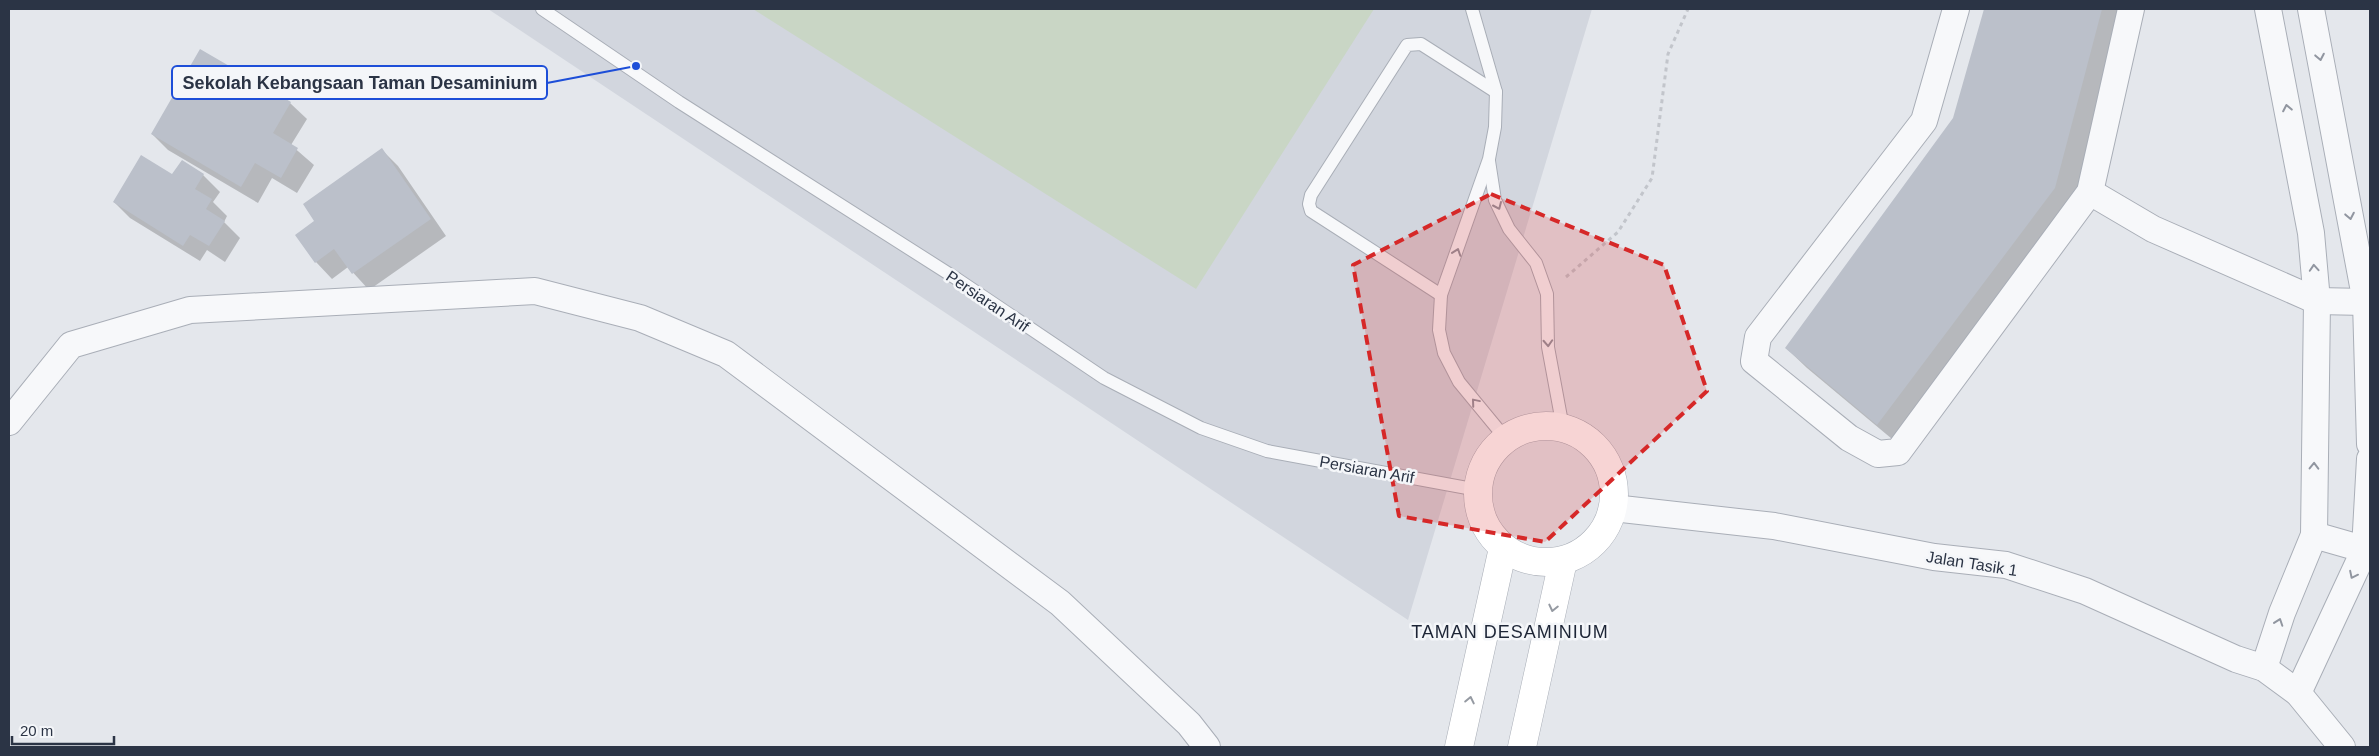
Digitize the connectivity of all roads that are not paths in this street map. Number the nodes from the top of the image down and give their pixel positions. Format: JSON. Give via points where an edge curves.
{"nodes":[{"id":1,"x":542,"y":9,"type":"edge"},
{"id":2,"x":1472,"y":9,"type":"edge"},
{"id":3,"x":1956,"y":9,"type":"edge"},
{"id":4,"x":2131,"y":9,"type":"edge"},
{"id":5,"x":2268,"y":9,"type":"edge"},
{"id":6,"x":2311,"y":9,"type":"edge"},
{"id":7,"x":1496,"y":92,"type":"junction"},
{"id":8,"x":1488,"y":159,"type":"junction"},
{"id":9,"x":2090,"y":192,"type":"junction"},
{"id":10,"x":1441,"y":295,"type":"junction"},
{"id":11,"x":2316,"y":301,"type":"junction"},
{"id":12,"x":2366,"y":302,"type":"junction"},
{"id":13,"x":9,"y":422,"type":"edge"},
{"id":14,"x":1563,"y":428,"type":"junction"},
{"id":15,"x":1506,"y":439,"type":"junction"},
{"id":16,"x":2370,"y":444,"type":"edge"},
{"id":17,"x":2370,"y":459,"type":"edge"},
{"id":18,"x":1478,"y":490,"type":"junction"},
{"id":19,"x":1613,"y":508,"type":"junction"},
{"id":20,"x":2314,"y":535,"type":"junction"},
{"id":21,"x":1503,"y":548,"type":"junction"},
{"id":22,"x":2368,"y":550,"type":"edge"},
{"id":23,"x":1563,"y":561,"type":"junction"},
{"id":24,"x":2264,"y":668,"type":"junction"},
{"id":25,"x":2298,"y":693,"type":"junction"},
{"id":26,"x":1207,"y":747,"type":"edge"},
{"id":27,"x":1459,"y":747,"type":"edge"},
{"id":28,"x":1522,"y":747,"type":"edge"},
{"id":29,"x":2342,"y":747,"type":"edge"}],
"edges":[{"from":1,"to":18,"type":"lane","name":"Persiaran Arif","via":[[679,102],[957,279],[1104,378],[1174,415],[1267,451]]},
{"from":2,"to":7,"type":"lane"},
{"from":3,"to":9,"type":"street","via":[[1924,121],[1758,337],[1754,361],[1849,438],[1878,454],[1898,452]]},
{"from":4,"to":9,"type":"street"},
{"from":11,"to":5,"type":"street","one_way":true,"via":[[2311,233]]},
{"from":6,"to":12,"type":"street","one_way":true},
{"from":7,"to":8,"type":"lane","via":[[1495,126]]},
{"from":7,"to":10,"type":"lane","via":[[1421,44],[1407,44],[1311,195],[1311,211]]},
{"from":10,"to":8,"type":"lane","one_way":true},
{"from":8,"to":14,"type":"lane","one_way":true,"via":[[1495,200],[1509,229],[1536,263],[1547,294],[1548,348]]},
{"from":9,"to":11,"type":"street","via":[[2153,229]]},
{"from":15,"to":10,"type":"lane","one_way":true,"via":[[1459,382],[1444,353],[1439,330]]},
{"from":11,"to":12,"type":"street"},
{"from":20,"to":11,"type":"street","one_way":true},
{"from":12,"to":16,"type":"street"},
{"from":13,"to":26,"type":"street","via":[[71,345],[190,310],[535,292],[640,318],[726,354],[1060,602],[1189,724]]},
{"from":14,"to":15,"type":"street","via":[[1544,426],[1524,430]]},
{"from":14,"to":19,"type":"street","via":[[1583,436],[1610,467],[1614,487]]},
{"from":15,"to":18,"type":"street","via":[[1492,453],[1482,471]]},
{"from":17,"to":22,"type":"street"},
{"from":18,"to":21,"type":"street","via":[[1480,512],[1489,532]]},
{"from":19,"to":23,"type":"street","via":[[1607,526],[1595,542]]},
{"from":19,"to":24,"type":"street","name":"Jalan Tasik 1","via":[[1774,526],[1934,557],[2006,565],[2085,591],[2236,659]]},
{"from":20,"to":22,"type":"street"},
{"from":24,"to":20,"type":"street","one_way":true},
{"from":21,"to":23,"type":"street","via":[[1521,558]]},
{"from":27,"to":21,"type":"street","one_way":true},
{"from":22,"to":25,"type":"street","one_way":true},
{"from":23,"to":28,"type":"street","one_way":true},
{"from":24,"to":25,"type":"street","name":"Jalan Tasik 1"},
{"from":25,"to":29,"type":"street","name":"Jalan Tasik 1"}]}
